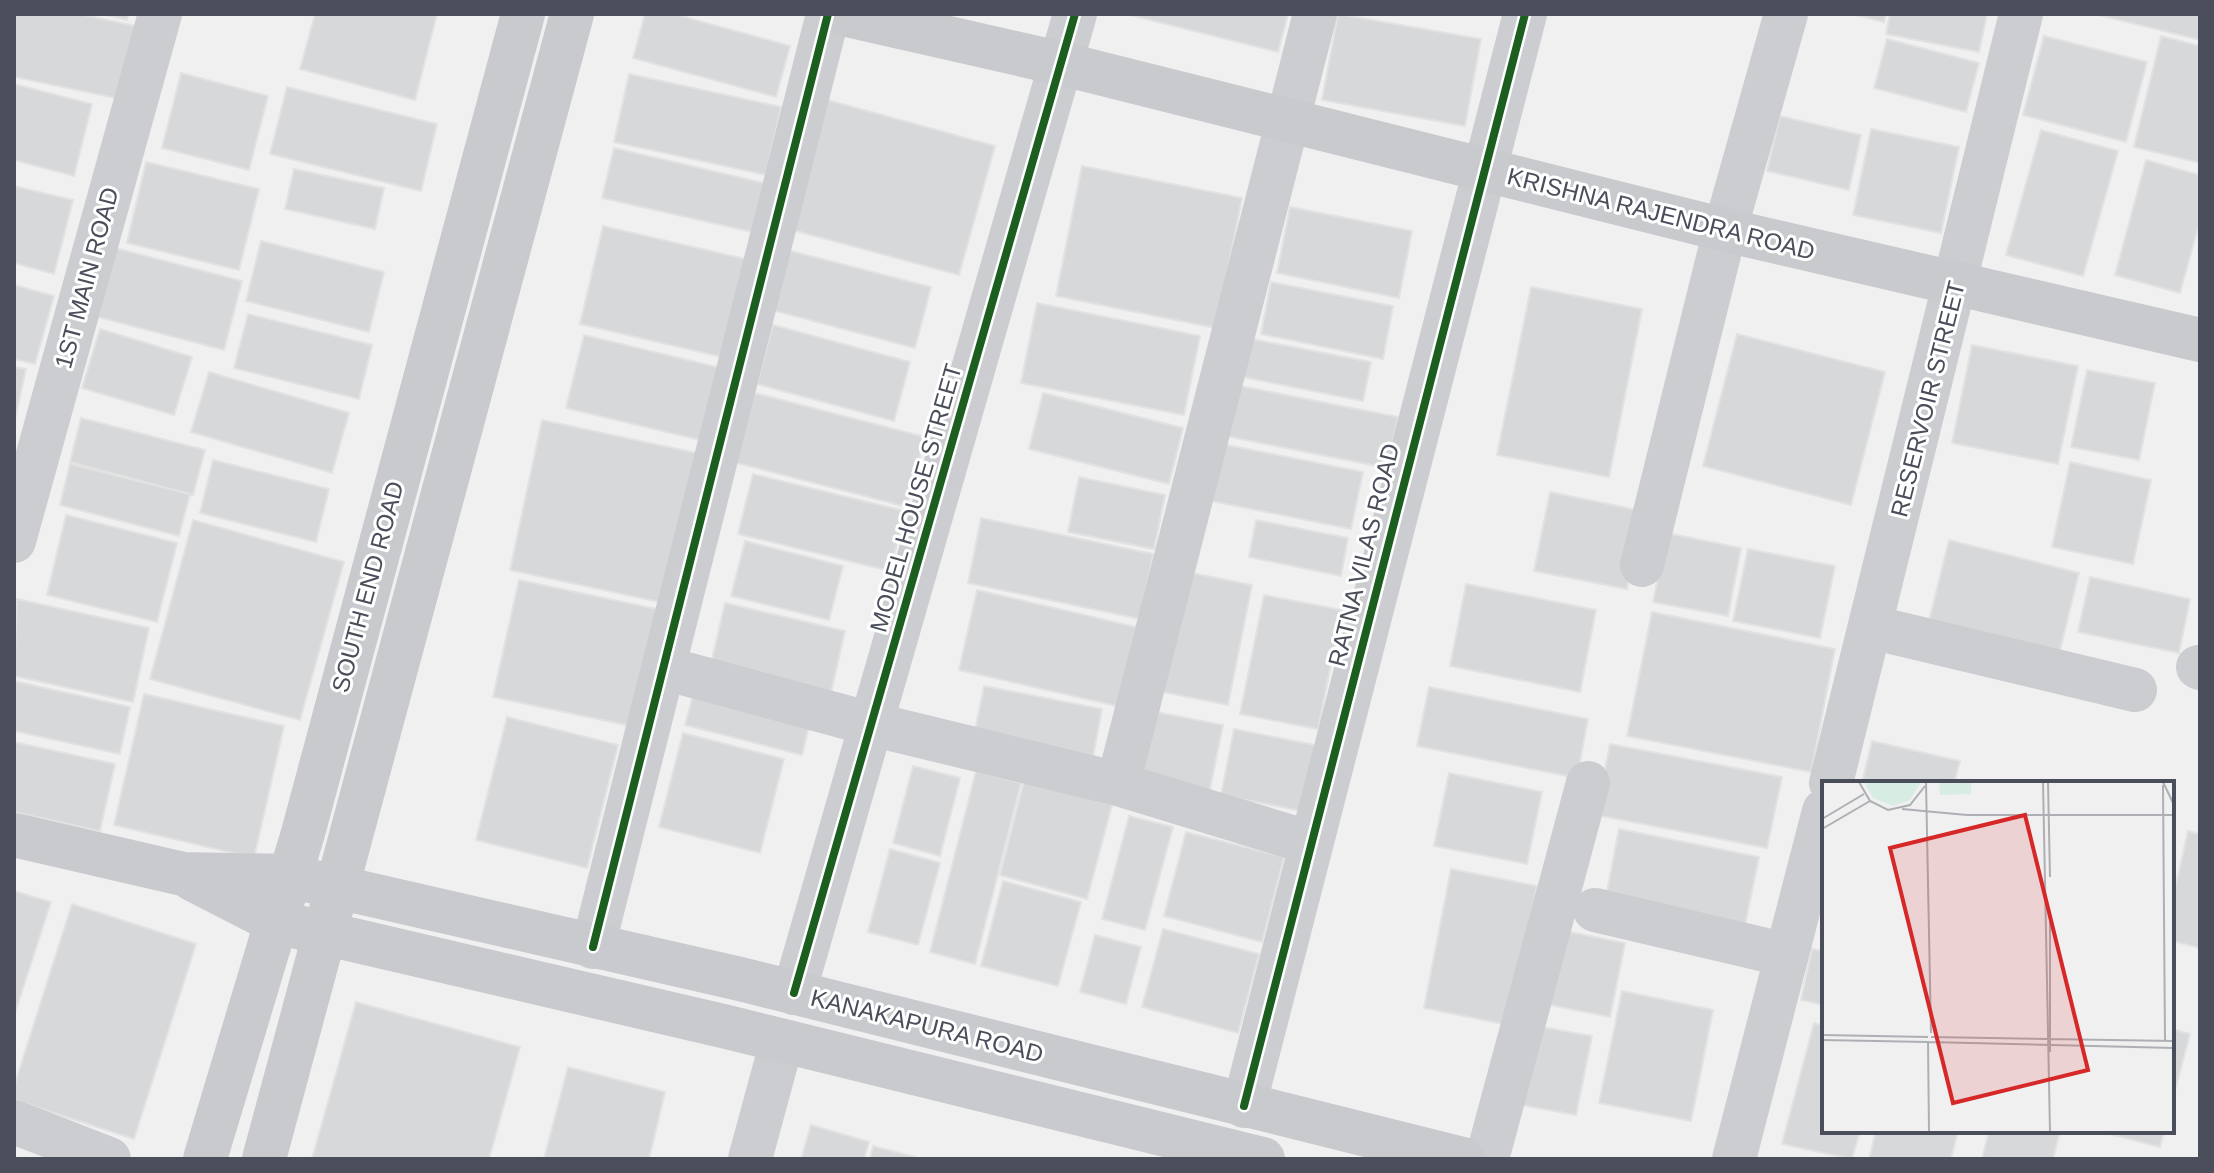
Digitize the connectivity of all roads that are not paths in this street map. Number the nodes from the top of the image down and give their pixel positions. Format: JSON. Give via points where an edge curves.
{"nodes":[{"id":1,"x":160,"y":14,"type":"edge"},
{"id":2,"x":523,"y":14,"type":"edge"},
{"id":3,"x":572,"y":14,"type":"edge"},
{"id":4,"x":828,"y":14,"type":"edge"},
{"id":5,"x":843,"y":14,"type":"edge"},
{"id":6,"x":1075,"y":14,"type":"edge"},
{"id":7,"x":1315,"y":14,"type":"edge"},
{"id":8,"x":1525,"y":14,"type":"edge"},
{"id":9,"x":1786,"y":14,"type":"edge"},
{"id":10,"x":2021,"y":14,"type":"edge"},
{"id":11,"x":1063,"y":64,"type":"junction"},
{"id":12,"x":1286,"y":120,"type":"junction"},
{"id":13,"x":1482,"y":170,"type":"junction"},
{"id":14,"x":1725,"y":230,"type":"junction"},
{"id":15,"x":1957,"y":285,"type":"junction"},
{"id":16,"x":2200,"y":340,"type":"edge"},
{"id":17,"x":14,"y":541,"type":"edge"},
{"id":18,"x":1642,"y":565,"type":"dead end"},
{"id":19,"x":1871,"y":627,"type":"junction"},
{"id":20,"x":664,"y":668,"type":"junction"},
{"id":21,"x":2135,"y":690,"type":"dead end"},
{"id":22,"x":871,"y":724,"type":"junction"},
{"id":23,"x":1832,"y":781,"type":"edge"},
{"id":24,"x":1588,"y":783,"type":"dead end"},
{"id":25,"x":1118,"y":784,"type":"junction"},
{"id":26,"x":1822,"y":819,"type":"edge"},
{"id":27,"x":14,"y":835,"type":"edge"},
{"id":28,"x":1311,"y":843,"type":"junction"},
{"id":29,"x":183,"y":874,"type":"junction"},
{"id":30,"x":288,"y":876,"type":"junction"},
{"id":31,"x":337,"y":887,"type":"junction"},
{"id":32,"x":1595,"y":910,"type":"dead end"},
{"id":33,"x":276,"y":922,"type":"junction"},
{"id":34,"x":326,"y":934,"type":"junction"},
{"id":35,"x":593,"y":947,"type":"junction"},
{"id":36,"x":1787,"y":955,"type":"junction"},
{"id":37,"x":794,"y":993,"type":"junction"},
{"id":38,"x":782,"y":1041,"type":"junction"},
{"id":39,"x":1244,"y":1106,"type":"junction"},
{"id":40,"x":14,"y":1122,"type":"edge"},
{"id":41,"x":1243,"y":1157,"type":"edge"},
{"id":42,"x":109,"y":1159,"type":"edge"},
{"id":43,"x":205,"y":1159,"type":"edge"},
{"id":44,"x":264,"y":1159,"type":"edge"},
{"id":45,"x":750,"y":1159,"type":"edge"},
{"id":46,"x":1463,"y":1159,"type":"edge"},
{"id":47,"x":1487,"y":1159,"type":"edge"},
{"id":48,"x":1734,"y":1159,"type":"edge"}],
"edges":[{"from":1,"to":17,"type":"street","name":"1ST MAIN ROAD"},
{"from":2,"to":30,"type":"main road","name":"SOUTH END ROAD"},
{"from":3,"to":31,"type":"main road","name":"SOUTH END ROAD"},
{"from":4,"to":20,"type":"street"},
{"from":5,"to":11,"type":"main road","name":"KRISHNA RAJENDRA ROAD"},
{"from":6,"to":11,"type":"street","name":"MODEL HOUSE STREET"},
{"from":7,"to":12,"type":"street"},
{"from":8,"to":13,"type":"street","name":"RATNA VILAS ROAD"},
{"from":9,"to":14,"type":"street"},
{"from":10,"to":15,"type":"street","name":"RESERVOIR STREET"},
{"from":11,"to":12,"type":"main road","name":"KRISHNA RAJENDRA ROAD"},
{"from":11,"to":22,"type":"street","name":"MODEL HOUSE STREET"},
{"from":12,"to":13,"type":"main road","name":"KRISHNA RAJENDRA ROAD"},
{"from":12,"to":25,"type":"street"},
{"from":13,"to":14,"type":"main road","name":"KRISHNA RAJENDRA ROAD"},
{"from":13,"to":28,"type":"street","name":"RATNA VILAS ROAD"},
{"from":14,"to":15,"type":"main road","name":"KRISHNA RAJENDRA ROAD"},
{"from":14,"to":18,"type":"street"},
{"from":15,"to":16,"type":"main road","name":"KRISHNA RAJENDRA ROAD"},
{"from":15,"to":19,"type":"street","name":"RESERVOIR STREET"},
{"from":19,"to":21,"type":"street"},
{"from":19,"to":23,"type":"street","name":"RESERVOIR STREET"},
{"from":20,"to":22,"type":"street"},
{"from":20,"to":35,"type":"street"},
{"from":22,"to":25,"type":"street"},
{"from":22,"to":37,"type":"street","name":"MODEL HOUSE STREET"},
{"from":24,"to":47,"type":"street"},
{"from":25,"to":28,"type":"street"},
{"from":26,"to":36,"type":"street"},
{"from":27,"to":29,"type":"main road","name":"KANAKAPURA ROAD"},
{"from":28,"to":39,"type":"street","name":"RATNA VILAS ROAD"},
{"from":29,"to":30,"type":"main road","name":"KANAKAPURA ROAD"},
{"from":29,"to":33,"type":"main road","name":"KANAKAPURA ROAD"},
{"from":30,"to":31,"type":"main road","name":"KANAKAPURA ROAD"},
{"from":30,"to":33,"type":"main road","name":"SOUTH END ROAD"},
{"from":31,"to":34,"type":"main road","name":"SOUTH END ROAD"},
{"from":31,"to":35,"type":"main road","name":"KANAKAPURA ROAD"},
{"from":32,"to":36,"type":"street"},
{"from":33,"to":34,"type":"main road","name":"KANAKAPURA ROAD"},
{"from":33,"to":43,"type":"main road","name":"SOUTH END ROAD"},
{"from":34,"to":38,"type":"main road","name":"KANAKAPURA ROAD"},
{"from":34,"to":44,"type":"main road","name":"SOUTH END ROAD"},
{"from":35,"to":37,"type":"main road","name":"KANAKAPURA ROAD"},
{"from":36,"to":48,"type":"street"},
{"from":37,"to":39,"type":"main road","name":"KANAKAPURA ROAD"},
{"from":38,"to":41,"type":"main road","name":"KANAKAPURA ROAD"},
{"from":38,"to":45,"type":"street"},
{"from":39,"to":46,"type":"main road","name":"KANAKAPURA ROAD"},
{"from":40,"to":42,"type":"street"}]}
